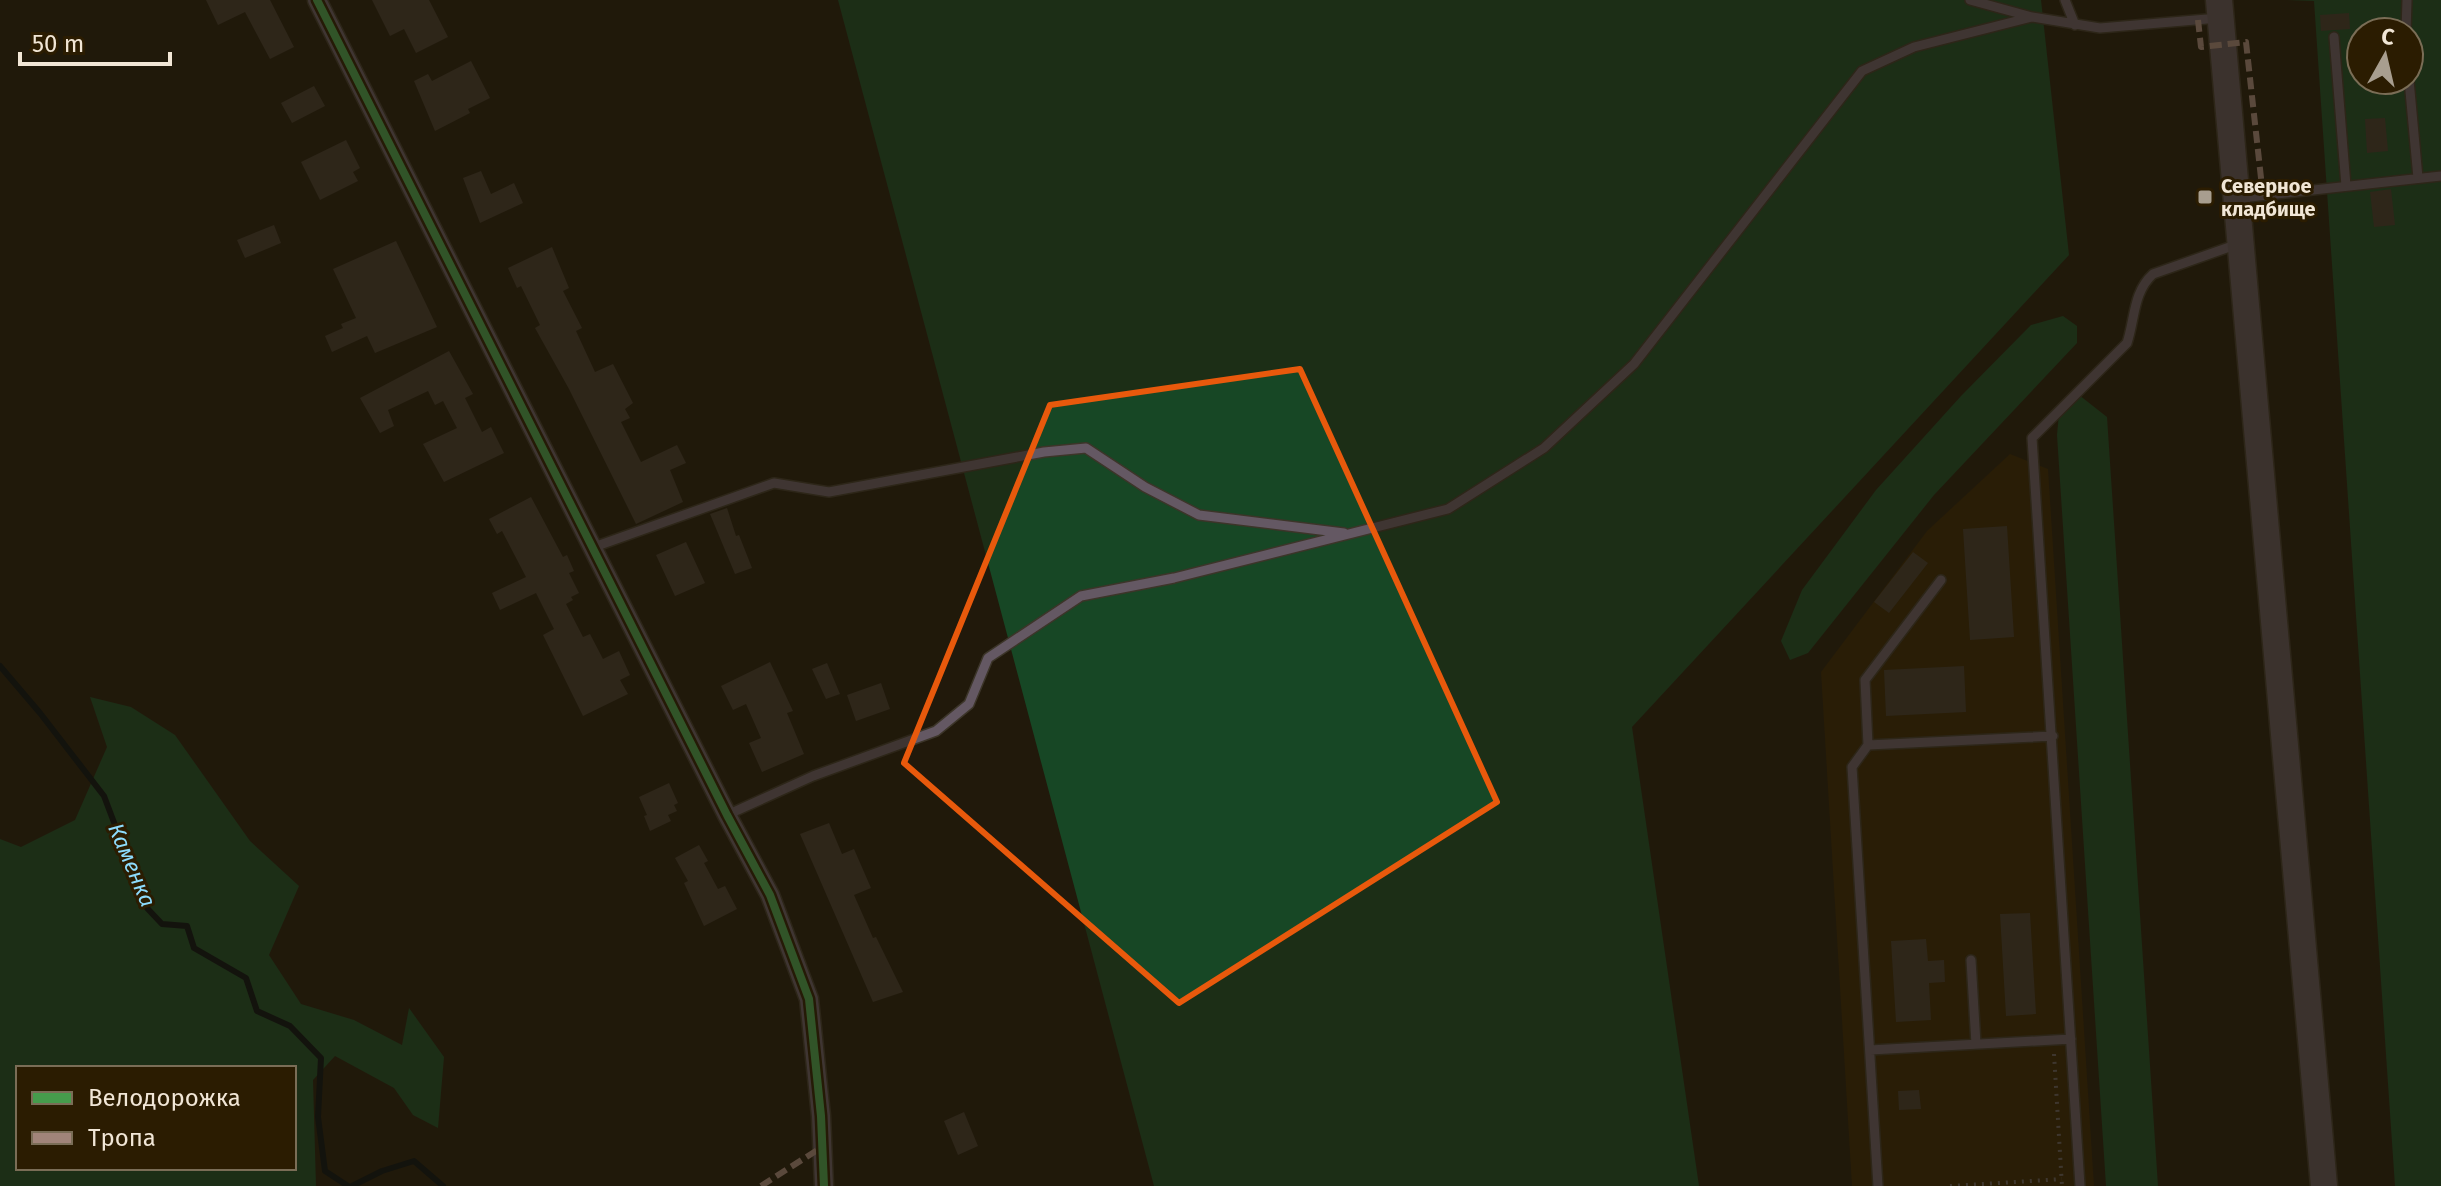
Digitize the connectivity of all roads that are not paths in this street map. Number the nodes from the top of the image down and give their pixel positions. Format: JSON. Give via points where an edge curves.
{"nodes":[{"id":1,"x":317,"y":0,"type":"edge"},
{"id":2,"x":1970,"y":0,"type":"edge"},
{"id":3,"x":2065,"y":0,"type":"edge"},
{"id":4,"x":2219,"y":9,"type":"edge"},
{"id":5,"x":2032,"y":17,"type":"junction"},
{"id":6,"x":2075,"y":25,"type":"junction"},
{"id":7,"x":2334,"y":37,"type":"dead end"},
{"id":8,"x":2410,"y":96,"type":"edge"},
{"id":9,"x":2441,"y":176,"type":"edge"},
{"id":10,"x":2418,"y":178,"type":"junction"},
{"id":11,"x":2346,"y":186,"type":"junction"},
{"id":12,"x":2238,"y":199,"type":"junction"},
{"id":13,"x":2241,"y":243,"type":"junction"},
{"id":14,"x":1351,"y":534,"type":"junction"},
{"id":15,"x":594,"y":547,"type":"junction"},
{"id":16,"x":1941,"y":580,"type":"dead end"},
{"id":17,"x":2053,"y":736,"type":"junction"},
{"id":18,"x":1868,"y":745,"type":"junction"},
{"id":19,"x":727,"y":815,"type":"junction"},
{"id":20,"x":1971,"y":960,"type":"dead end"},
{"id":21,"x":2071,"y":1039,"type":"junction"},
{"id":22,"x":1976,"y":1044,"type":"junction"},
{"id":23,"x":1870,"y":1050,"type":"junction"},
{"id":24,"x":824,"y":1186,"type":"edge"},
{"id":25,"x":1878,"y":1186,"type":"edge"},
{"id":26,"x":2080,"y":1186,"type":"edge"},
{"id":27,"x":2324,"y":1186,"type":"edge"}],
"edges":[{"from":1,"to":15,"type":"street"},
{"from":2,"to":5,"type":"lane"},
{"from":3,"to":6,"type":"lane"},
{"from":4,"to":6,"type":"lane","via":[[2122,28]]},
{"from":4,"to":12,"type":"main road"},
{"from":5,"to":6,"type":"lane"},
{"from":5,"to":14,"type":"lane","via":[[1914,47],[1862,71],[1634,364],[1544,448],[1448,509]]},
{"from":7,"to":11,"type":"lane"},
{"from":8,"to":10,"type":"lane"},
{"from":9,"to":10,"type":"lane"},
{"from":10,"to":11,"type":"lane"},
{"from":11,"to":12,"type":"lane"},
{"from":12,"to":13,"type":"main road"},
{"from":13,"to":17,"type":"lane","via":[[2145,281],[2127,343],[2032,438]]},
{"from":13,"to":27,"type":"main road"},
{"from":14,"to":15,"type":"lane","via":[[1199,515],[1086,448],[829,492],[774,483]]},
{"from":14,"to":19,"type":"lane","via":[[1081,596],[988,658],[969,704],[936,731],[813,776]]},
{"from":15,"to":19,"type":"street"},
{"from":16,"to":18,"type":"lane","via":[[1865,680]]},
{"from":17,"to":18,"type":"lane"},
{"from":17,"to":21,"type":"lane"},
{"from":18,"to":23,"type":"lane","via":[[1852,767]]},
{"from":19,"to":24,"type":"street","via":[[770,895],[809,999]]},
{"from":20,"to":22,"type":"lane"},
{"from":21,"to":22,"type":"lane"},
{"from":21,"to":26,"type":"lane"},
{"from":22,"to":23,"type":"lane"},
{"from":23,"to":25,"type":"lane"}]}
